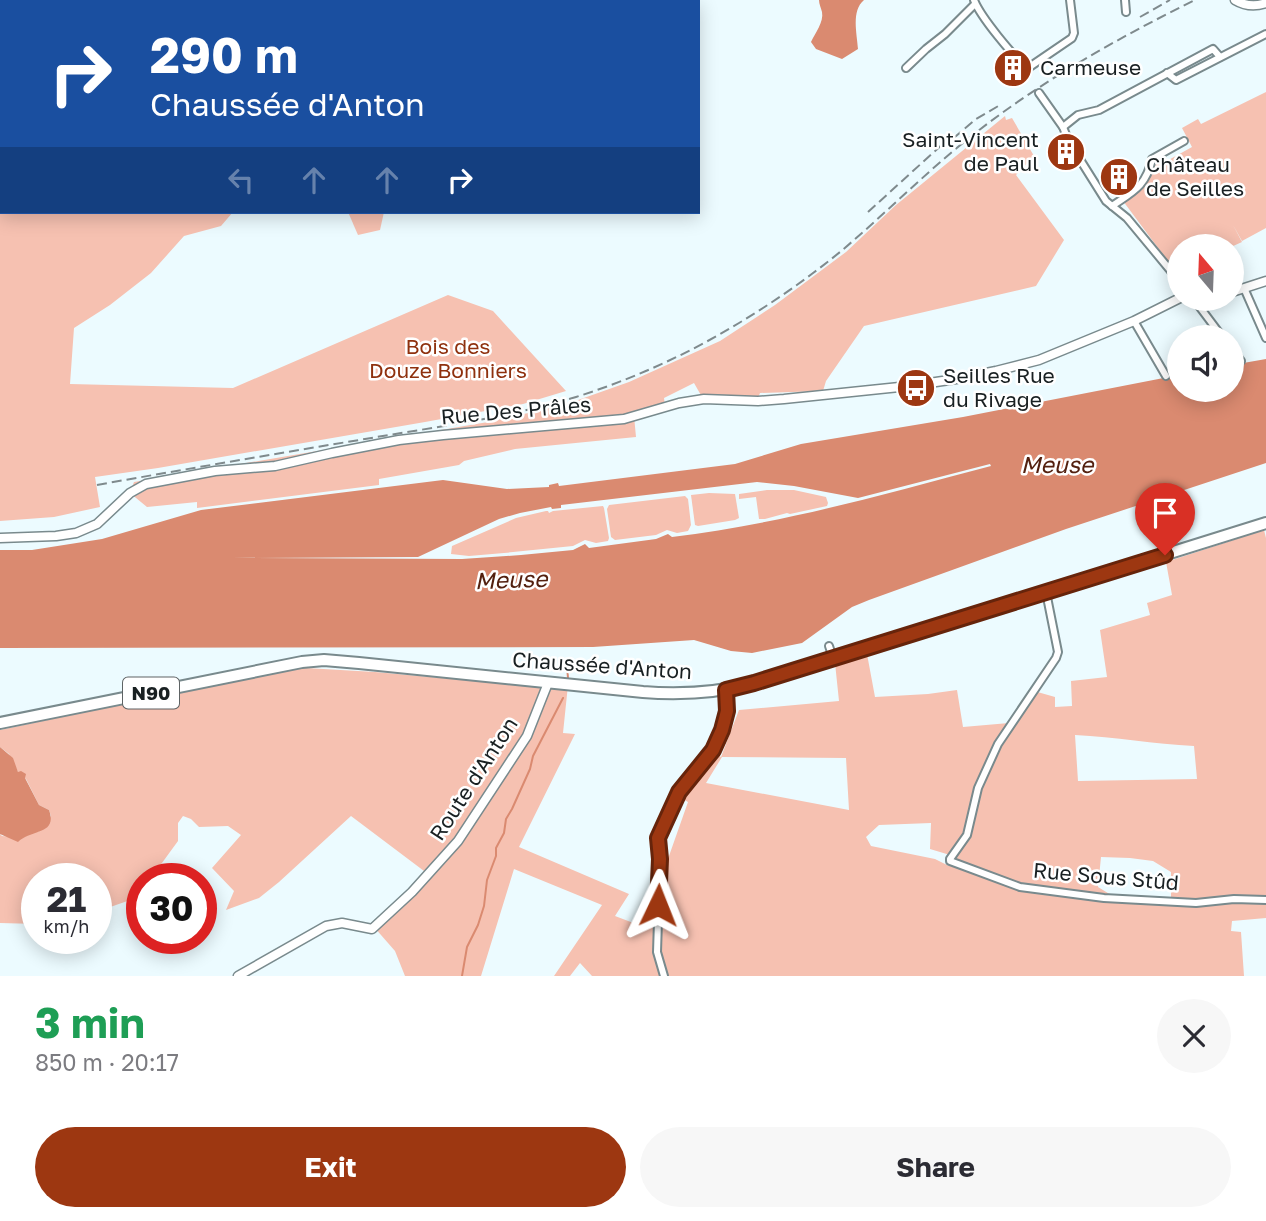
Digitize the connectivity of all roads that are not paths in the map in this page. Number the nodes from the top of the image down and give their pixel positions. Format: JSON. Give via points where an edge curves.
{"nodes":[{"id":1,"x":1070,"y":0,"type":"edge"},
{"id":2,"x":1125,"y":0,"type":"edge"},
{"id":3,"x":1235,"y":0,"type":"edge"},
{"id":4,"x":975,"y":2,"type":"edge"},
{"id":5,"x":1266,"y":3,"type":"edge"},
{"id":6,"x":1126,"y":12,"type":"dead end"},
{"id":7,"x":1266,"y":34,"type":"edge"},
{"id":8,"x":906,"y":68,"type":"dead end"},
{"id":9,"x":1039,"y":93,"type":"dead end"},
{"id":10,"x":1063,"y":127,"type":"junction"},
{"id":11,"x":1184,"y":141,"type":"dead end"},
{"id":12,"x":1112,"y":205,"type":"junction"},
{"id":13,"x":1167,"y":266,"type":"edge"},
{"id":14,"x":1266,"y":281,"type":"edge"},
{"id":15,"x":1244,"y":288,"type":"joint"},
{"id":16,"x":1167,"y":304,"type":"edge"},
{"id":17,"x":1134,"y":321,"type":"junction"},
{"id":18,"x":1266,"y":338,"type":"edge"},
{"id":19,"x":1166,"y":376,"type":"dead end"},
{"id":20,"x":1266,"y":523,"type":"edge"},
{"id":21,"x":0,"y":538,"type":"edge"},
{"id":22,"x":1046,"y":592,"type":"junction"},
{"id":23,"x":829,"y":646,"type":"dead end"},
{"id":24,"x":833,"y":658,"type":"junction"},
{"id":25,"x":548,"y":683,"type":"junction"},
{"id":26,"x":732,"y":686,"type":"junction"},
{"id":27,"x":0,"y":723,"type":"edge"},
{"id":28,"x":1266,"y":900,"type":"edge"},
{"id":29,"x":238,"y":976,"type":"edge"},
{"id":30,"x":664,"y":976,"type":"edge"}],
"edges":[{"from":1,"to":4,"type":"street","via":[[1072,38],[1028,68]]},
{"from":2,"to":6,"type":"street"},
{"from":3,"to":5,"type":"street","via":[[1256,6]]},
{"from":4,"to":8,"type":"street"},
{"from":7,"to":10,"type":"street","via":[[1220,57],[1213,49],[1099,110],[1078,115]]},
{"from":9,"to":10,"type":"street"},
{"from":10,"to":12,"type":"street"},
{"from":11,"to":12,"type":"street","via":[[1152,159],[1147,178]]},
{"from":12,"to":13,"type":"street"},
{"from":14,"to":15,"type":"street"},
{"from":15,"to":18,"type":"street"},
{"from":16,"to":17,"type":"street","name":"Rue Des Prâles"},
{"from":17,"to":19,"type":"street"},
{"from":17,"to":21,"type":"street","name":"Rue Des Prâles","via":[[1039,360],[956,379],[758,401],[704,399],[624,419],[399,440],[275,466],[146,484],[97,524],[76,533]]},
{"from":20,"to":22,"type":"main road","name":"Chaussée d'Anton","number":"N90"},
{"from":22,"to":24,"type":"main road","name":"Chaussée d'Anton","number":"N90"},
{"from":22,"to":28,"type":"street","name":"Rue Sous Stûd","via":[[1058,652],[998,744],[978,788],[967,835],[950,861],[1020,887],[1104,898],[1196,903]]},
{"from":23,"to":24,"type":"street"},
{"from":24,"to":26,"type":"main road","name":"Chaussée d'Anton","number":"N90"},
{"from":25,"to":26,"type":"main road","name":"Chaussée d'Anton","number":"N90","via":[[673,694]]},
{"from":25,"to":27,"type":"main road","name":"Chaussée d'Anton","number":"N90","via":[[316,661]]},
{"from":25,"to":29,"type":"street","name":"Route d'Anton","via":[[527,736],[503,775],[458,841],[412,892],[372,929],[342,923],[326,926]]},
{"from":26,"to":30,"type":"street","via":[[713,750],[679,792],[658,838],[657,952]]}]}
